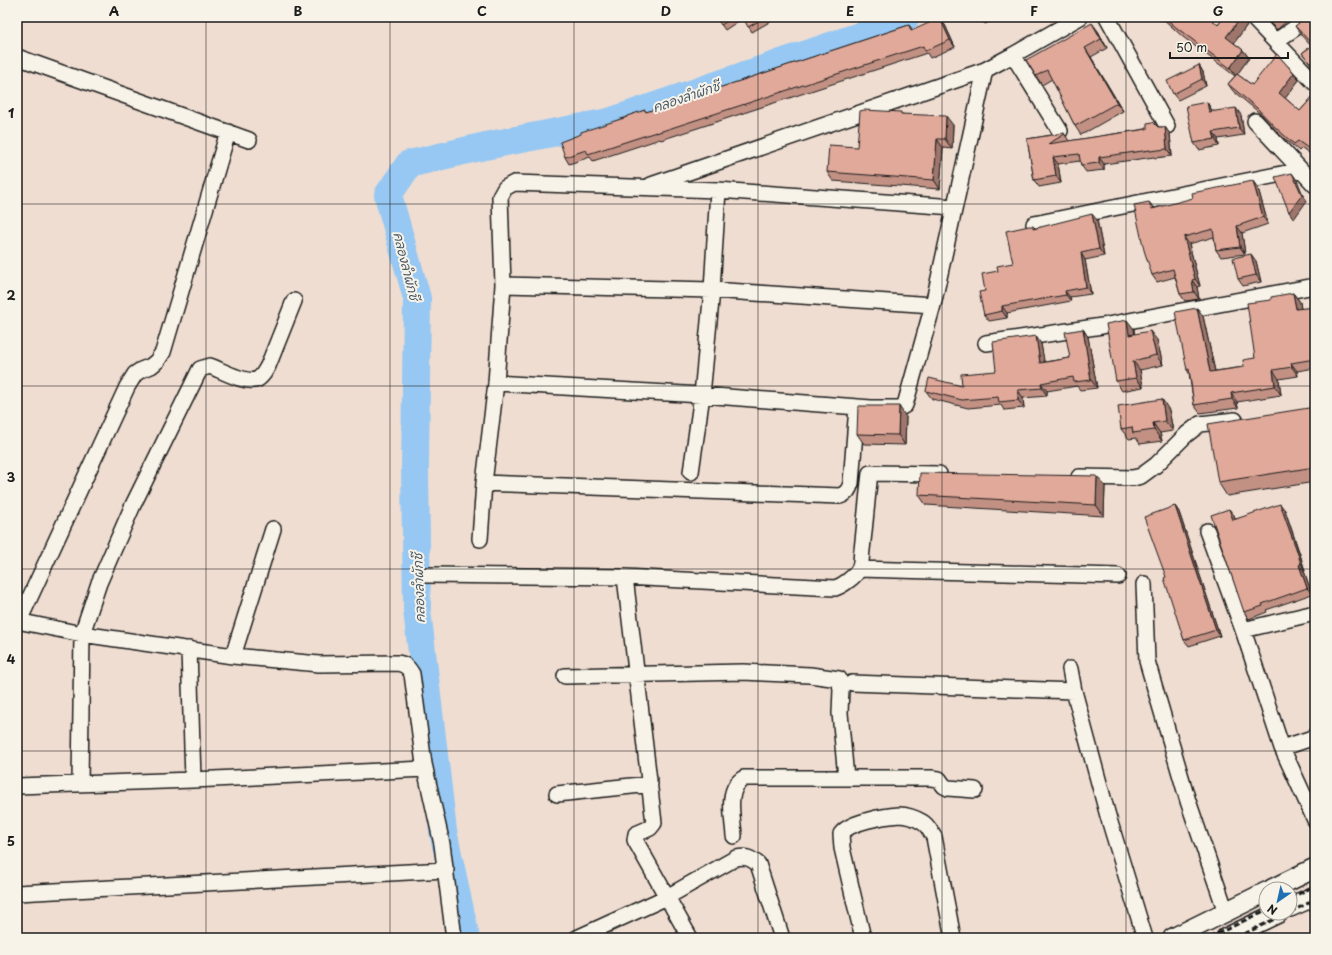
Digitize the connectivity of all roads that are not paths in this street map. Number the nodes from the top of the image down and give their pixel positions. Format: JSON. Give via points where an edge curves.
{"nodes":[{"id":1,"x":1080,"y":17,"type":"edge"},
{"id":2,"x":1107,"y":17,"type":"edge"},
{"id":3,"x":1252,"y":17,"type":"edge"},
{"id":4,"x":1311,"y":17,"type":"edge"},
{"id":5,"x":1276,"y":41,"type":"junction"},
{"id":6,"x":1013,"y":55,"type":"junction"},
{"id":7,"x":17,"y":57,"type":"edge"},
{"id":8,"x":985,"y":70,"type":"junction"},
{"id":9,"x":1315,"y":83,"type":"edge"},
{"id":10,"x":1255,"y":121,"type":"dead end"},
{"id":11,"x":1167,"y":126,"type":"dead end"},
{"id":12,"x":228,"y":132,"type":"junction"},
{"id":13,"x":1060,"y":132,"type":"edge"},
{"id":14,"x":249,"y":140,"type":"dead end"},
{"id":15,"x":1301,"y":170,"type":"junction"},
{"id":16,"x":1315,"y":185,"type":"edge"},
{"id":17,"x":642,"y":188,"type":"junction"},
{"id":18,"x":718,"y":190,"type":"junction"},
{"id":19,"x":954,"y":207,"type":"junction"},
{"id":20,"x":1034,"y":224,"type":"dead end"},
{"id":21,"x":503,"y":285,"type":"junction"},
{"id":22,"x":1315,"y":286,"type":"edge"},
{"id":23,"x":712,"y":290,"type":"junction"},
{"id":24,"x":294,"y":301,"type":"dead end"},
{"id":25,"x":934,"y":305,"type":"junction"},
{"id":26,"x":986,"y":343,"type":"dead end"},
{"id":27,"x":496,"y":383,"type":"junction"},
{"id":28,"x":702,"y":395,"type":"junction"},
{"id":29,"x":857,"y":407,"type":"junction"},
{"id":30,"x":1246,"y":419,"type":"edge"},
{"id":31,"x":691,"y":472,"type":"dead end"},
{"id":32,"x":950,"y":474,"type":"edge"},
{"id":33,"x":1062,"y":476,"type":"edge"},
{"id":34,"x":484,"y":483,"type":"junction"},
{"id":35,"x":273,"y":529,"type":"dead end"},
{"id":36,"x":1207,"y":531,"type":"dead end"},
{"id":37,"x":480,"y":539,"type":"dead end"},
{"id":38,"x":859,"y":569,"type":"junction"},
{"id":39,"x":427,"y":575,"type":"dead end"},
{"id":40,"x":1118,"y":576,"type":"dead end"},
{"id":41,"x":624,"y":577,"type":"junction"},
{"id":42,"x":1144,"y":584,"type":"dead end"},
{"id":43,"x":1315,"y":613,"type":"edge"},
{"id":44,"x":18,"y":621,"type":"edge"},
{"id":45,"x":1243,"y":630,"type":"junction"},
{"id":46,"x":82,"y":634,"type":"junction"},
{"id":47,"x":189,"y":649,"type":"junction"},
{"id":48,"x":233,"y":656,"type":"junction"},
{"id":49,"x":1070,"y":669,"type":"dead end"},
{"id":50,"x":636,"y":675,"type":"junction"},
{"id":51,"x":565,"y":676,"type":"dead end"},
{"id":52,"x":852,"y":683,"type":"dead end"},
{"id":53,"x":1074,"y":691,"type":"junction"},
{"id":54,"x":1315,"y":737,"type":"edge"},
{"id":55,"x":1282,"y":748,"type":"junction"},
{"id":56,"x":425,"y":769,"type":"junction"},
{"id":57,"x":846,"y":778,"type":"junction"},
{"id":58,"x":193,"y":780,"type":"junction"},
{"id":59,"x":80,"y":784,"type":"junction"},
{"id":60,"x":650,"y":784,"type":"junction"},
{"id":61,"x":17,"y":786,"type":"edge"},
{"id":62,"x":975,"y":790,"type":"dead end"},
{"id":63,"x":557,"y":794,"type":"dead end"},
{"id":64,"x":1315,"y":820,"type":"edge"},
{"id":65,"x":734,"y":836,"type":"dead end"},
{"id":66,"x":1315,"y":868,"type":"edge"},
{"id":67,"x":446,"y":870,"type":"junction"},
{"id":68,"x":1288,"y":881,"type":"edge"},
{"id":69,"x":17,"y":893,"type":"edge"},
{"id":70,"x":1258,"y":896,"type":"edge"},
{"id":71,"x":1315,"y":896,"type":"edge"},
{"id":72,"x":667,"y":897,"type":"junction"},
{"id":73,"x":1298,"y":904,"type":"edge"},
{"id":74,"x":1226,"y":912,"type":"junction"},
{"id":75,"x":1261,"y":921,"type":"edge"},
{"id":76,"x":454,"y":938,"type":"edge"},
{"id":77,"x":577,"y":938,"type":"edge"},
{"id":78,"x":690,"y":938,"type":"edge"},
{"id":79,"x":782,"y":938,"type":"edge"},
{"id":80,"x":863,"y":938,"type":"edge"},
{"id":81,"x":953,"y":938,"type":"edge"},
{"id":82,"x":1145,"y":938,"type":"edge"},
{"id":83,"x":1173,"y":938,"type":"edge"},
{"id":84,"x":1226,"y":938,"type":"edge"}],
"edges":[{"from":1,"to":6,"type":"street"},
{"from":2,"to":11,"type":"street"},
{"from":3,"to":5,"type":"street"},
{"from":4,"to":5,"type":"street"},
{"from":5,"to":9,"type":"street"},
{"from":6,"to":8,"type":"street"},
{"from":6,"to":13,"type":"street"},
{"from":7,"to":12,"type":"street"},
{"from":8,"to":17,"type":"street"},
{"from":8,"to":19,"type":"street"},
{"from":10,"to":15,"type":"street"},
{"from":12,"to":14,"type":"street"},
{"from":12,"to":44,"type":"street","via":[[163,352],[151,366],[135,374],[127,387]]},
{"from":15,"to":16,"type":"street"},
{"from":15,"to":20,"type":"street"},
{"from":17,"to":18,"type":"street"},
{"from":17,"to":21,"type":"street","via":[[514,183],[505,188],[500,197]]},
{"from":18,"to":19,"type":"street"},
{"from":18,"to":23,"type":"street"},
{"from":19,"to":25,"type":"street"},
{"from":21,"to":23,"type":"street"},
{"from":21,"to":27,"type":"street"},
{"from":22,"to":26,"type":"street","via":[[1102,326]]},
{"from":23,"to":25,"type":"street"},
{"from":23,"to":28,"type":"street"},
{"from":24,"to":46,"type":"street","via":[[268,366],[258,379],[250,381],[210,366],[200,369],[130,512],[99,583]]},
{"from":25,"to":29,"type":"street","via":[[905,405],[900,408]]},
{"from":27,"to":28,"type":"street"},
{"from":27,"to":34,"type":"street"},
{"from":28,"to":29,"type":"street"},
{"from":28,"to":31,"type":"street"},
{"from":29,"to":34,"type":"street","via":[[851,483],[849,489],[840,496]]},
{"from":30,"to":33,"type":"street","via":[[1200,424],[1141,476]]},
{"from":32,"to":38,"type":"street","via":[[870,473]]},
{"from":34,"to":37,"type":"street"},
{"from":35,"to":48,"type":"street"},
{"from":36,"to":45,"type":"street"},
{"from":38,"to":40,"type":"street"},
{"from":38,"to":41,"type":"street","via":[[840,586],[830,588]]},
{"from":39,"to":41,"type":"street"},
{"from":41,"to":50,"type":"street"},
{"from":42,"to":74,"type":"street","via":[[1147,661],[1188,801]]},
{"from":43,"to":45,"type":"street"},
{"from":44,"to":46,"type":"street"},
{"from":45,"to":55,"type":"street"},
{"from":46,"to":47,"type":"street"},
{"from":46,"to":59,"type":"street"},
{"from":47,"to":48,"type":"street"},
{"from":47,"to":58,"type":"street"},
{"from":48,"to":56,"type":"street","via":[[319,664],[404,664],[412,674]]},
{"from":49,"to":53,"type":"street"},
{"from":50,"to":51,"type":"street"},
{"from":50,"to":57,"type":"street","via":[[743,672],[840,679],[840,713]]},
{"from":50,"to":60,"type":"street"},
{"from":52,"to":53,"type":"street"},
{"from":53,"to":82,"type":"street"},
{"from":54,"to":55,"type":"street"},
{"from":55,"to":64,"type":"street"},
{"from":56,"to":58,"type":"street"},
{"from":56,"to":67,"type":"street"},
{"from":57,"to":62,"type":"street","via":[[931,778],[939,779],[948,788]]},
{"from":57,"to":65,"type":"street","via":[[744,778],[733,788],[731,798]]},
{"from":58,"to":59,"type":"street"},
{"from":59,"to":61,"type":"street"},
{"from":60,"to":63,"type":"street"},
{"from":60,"to":72,"type":"street","via":[[654,823],[650,828],[636,834],[635,840]]},
{"from":66,"to":68,"type":"main road"},
{"from":67,"to":69,"type":"street"},
{"from":67,"to":76,"type":"street"},
{"from":70,"to":74,"type":"main road"},
{"from":71,"to":73,"type":"main road"},
{"from":72,"to":77,"type":"street"},
{"from":72,"to":78,"type":"street"},
{"from":72,"to":79,"type":"street","via":[[736,858],[750,858],[758,864]]},
{"from":74,"to":83,"type":"main road"},
{"from":75,"to":84,"type":"main road"},
{"from":80,"to":81,"type":"street","via":[[841,834],[850,826],[900,815],[922,822],[934,837]]}]}
